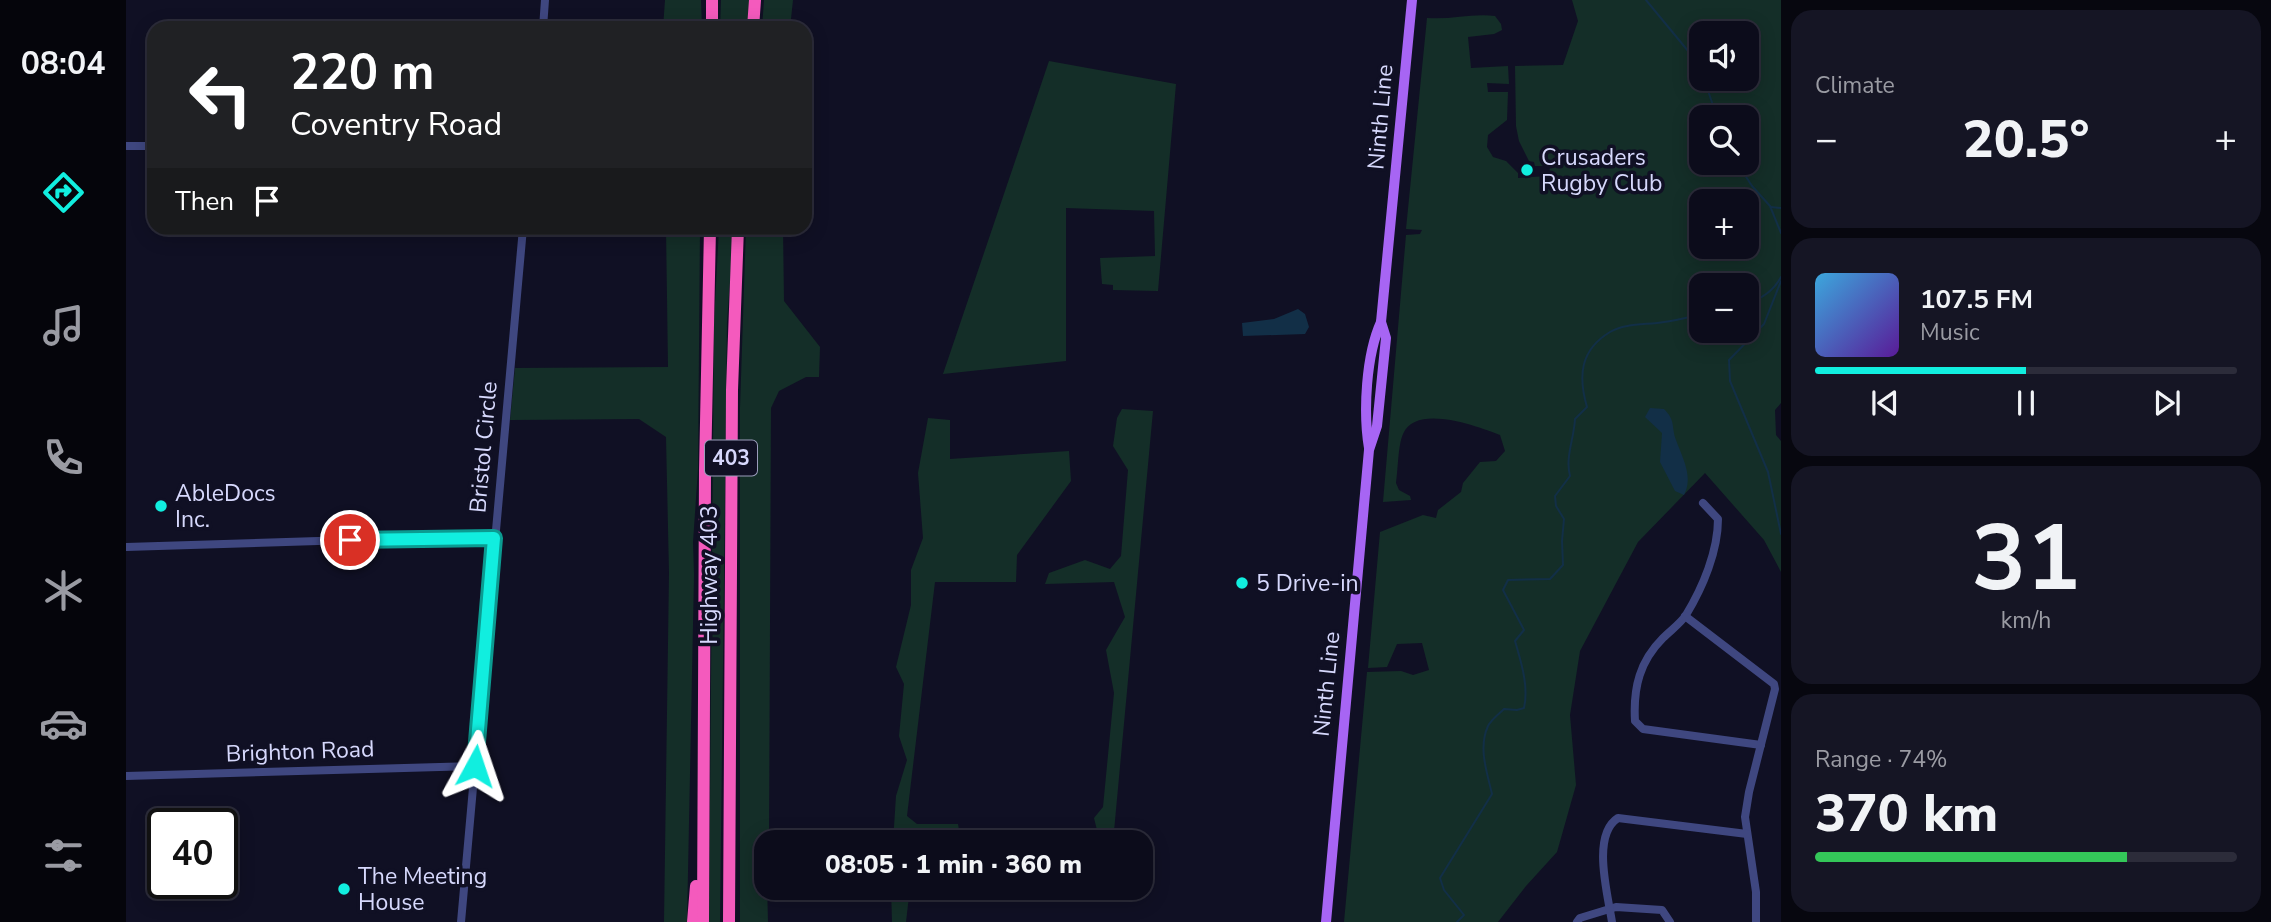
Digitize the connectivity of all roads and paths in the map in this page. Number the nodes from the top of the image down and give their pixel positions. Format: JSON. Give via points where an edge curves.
{"nodes":[{"id":1,"x":545,"y":0,"type":"edge"},
{"id":2,"x":712,"y":0,"type":"edge"},
{"id":3,"x":755,"y":0,"type":"edge"},
{"id":4,"x":1412,"y":0,"type":"edge"},
{"id":5,"x":543,"y":21,"type":"edge"},
{"id":6,"x":712,"y":21,"type":"edge"},
{"id":7,"x":753,"y":21,"type":"edge"},
{"id":8,"x":126,"y":146,"type":"edge"},
{"id":9,"x":147,"y":146,"type":"edge"},
{"id":10,"x":522,"y":235,"type":"edge"},
{"id":11,"x":710,"y":235,"type":"edge"},
{"id":12,"x":738,"y":235,"type":"edge"},
{"id":13,"x":1703,"y":503,"type":"dead end"},
{"id":14,"x":494,"y":538,"type":"junction"},
{"id":15,"x":126,"y":547,"type":"edge"},
{"id":16,"x":1685,"y":616,"type":"junction"},
{"id":17,"x":1761,"y":745,"type":"junction"},
{"id":18,"x":475,"y":766,"type":"junction"},
{"id":19,"x":126,"y":776,"type":"edge"},
{"id":20,"x":1747,"y":834,"type":"junction"},
{"id":21,"x":703,"y":855,"type":"junction"},
{"id":22,"x":1610,"y":909,"type":"junction"},
{"id":23,"x":461,"y":922,"type":"edge"},
{"id":24,"x":693,"y":922,"type":"edge"},
{"id":25,"x":703,"y":922,"type":"edge"},
{"id":26,"x":729,"y":922,"type":"edge"},
{"id":27,"x":1326,"y":922,"type":"edge"},
{"id":28,"x":1577,"y":922,"type":"edge"},
{"id":29,"x":1612,"y":922,"type":"edge"},
{"id":30,"x":1670,"y":922,"type":"edge"},
{"id":31,"x":1756,"y":922,"type":"edge"}],
"edges":[{"from":1,"to":5,"type":"street"},
{"from":2,"to":6,"type":"highway"},
{"from":3,"to":7,"type":"highway"},
{"from":4,"to":27,"type":"main road","name":"Ninth Line","via":[[1381,322],[1386,338],[1377,426],[1369,450]]},
{"from":8,"to":9,"type":"street"},
{"from":10,"to":14,"type":"street","name":"Bristol Circle"},
{"from":11,"to":21,"type":"highway","name":"Highway 403","number":"403"},
{"from":12,"to":26,"type":"highway","name":"Highway 403","number":"403","via":[[732,390]]},
{"from":13,"to":16,"type":"street","via":[[1718,519],[1718,534],[1708,570]]},
{"from":14,"to":15,"type":"street"},
{"from":14,"to":18,"type":"street","name":"Bristol Circle"},
{"from":16,"to":17,"type":"street","via":[[1774,684]]},
{"from":16,"to":17,"type":"street","via":[[1643,663],[1635,721],[1643,729]]},
{"from":17,"to":20,"type":"street","via":[[1746,805]]},
{"from":18,"to":19,"type":"street","name":"Brighton Road"},
{"from":18,"to":23,"type":"street","name":"Bristol Circle"},
{"from":20,"to":22,"type":"street","via":[[1618,818],[1606,832],[1603,859]]},
{"from":20,"to":31,"type":"street"},
{"from":21,"to":24,"type":"highway"},
{"from":21,"to":25,"type":"highway","name":"Highway 403","number":"403"},
{"from":22,"to":28,"type":"street"},
{"from":22,"to":29,"type":"street"},
{"from":22,"to":30,"type":"street","via":[[1662,910]]}]}
